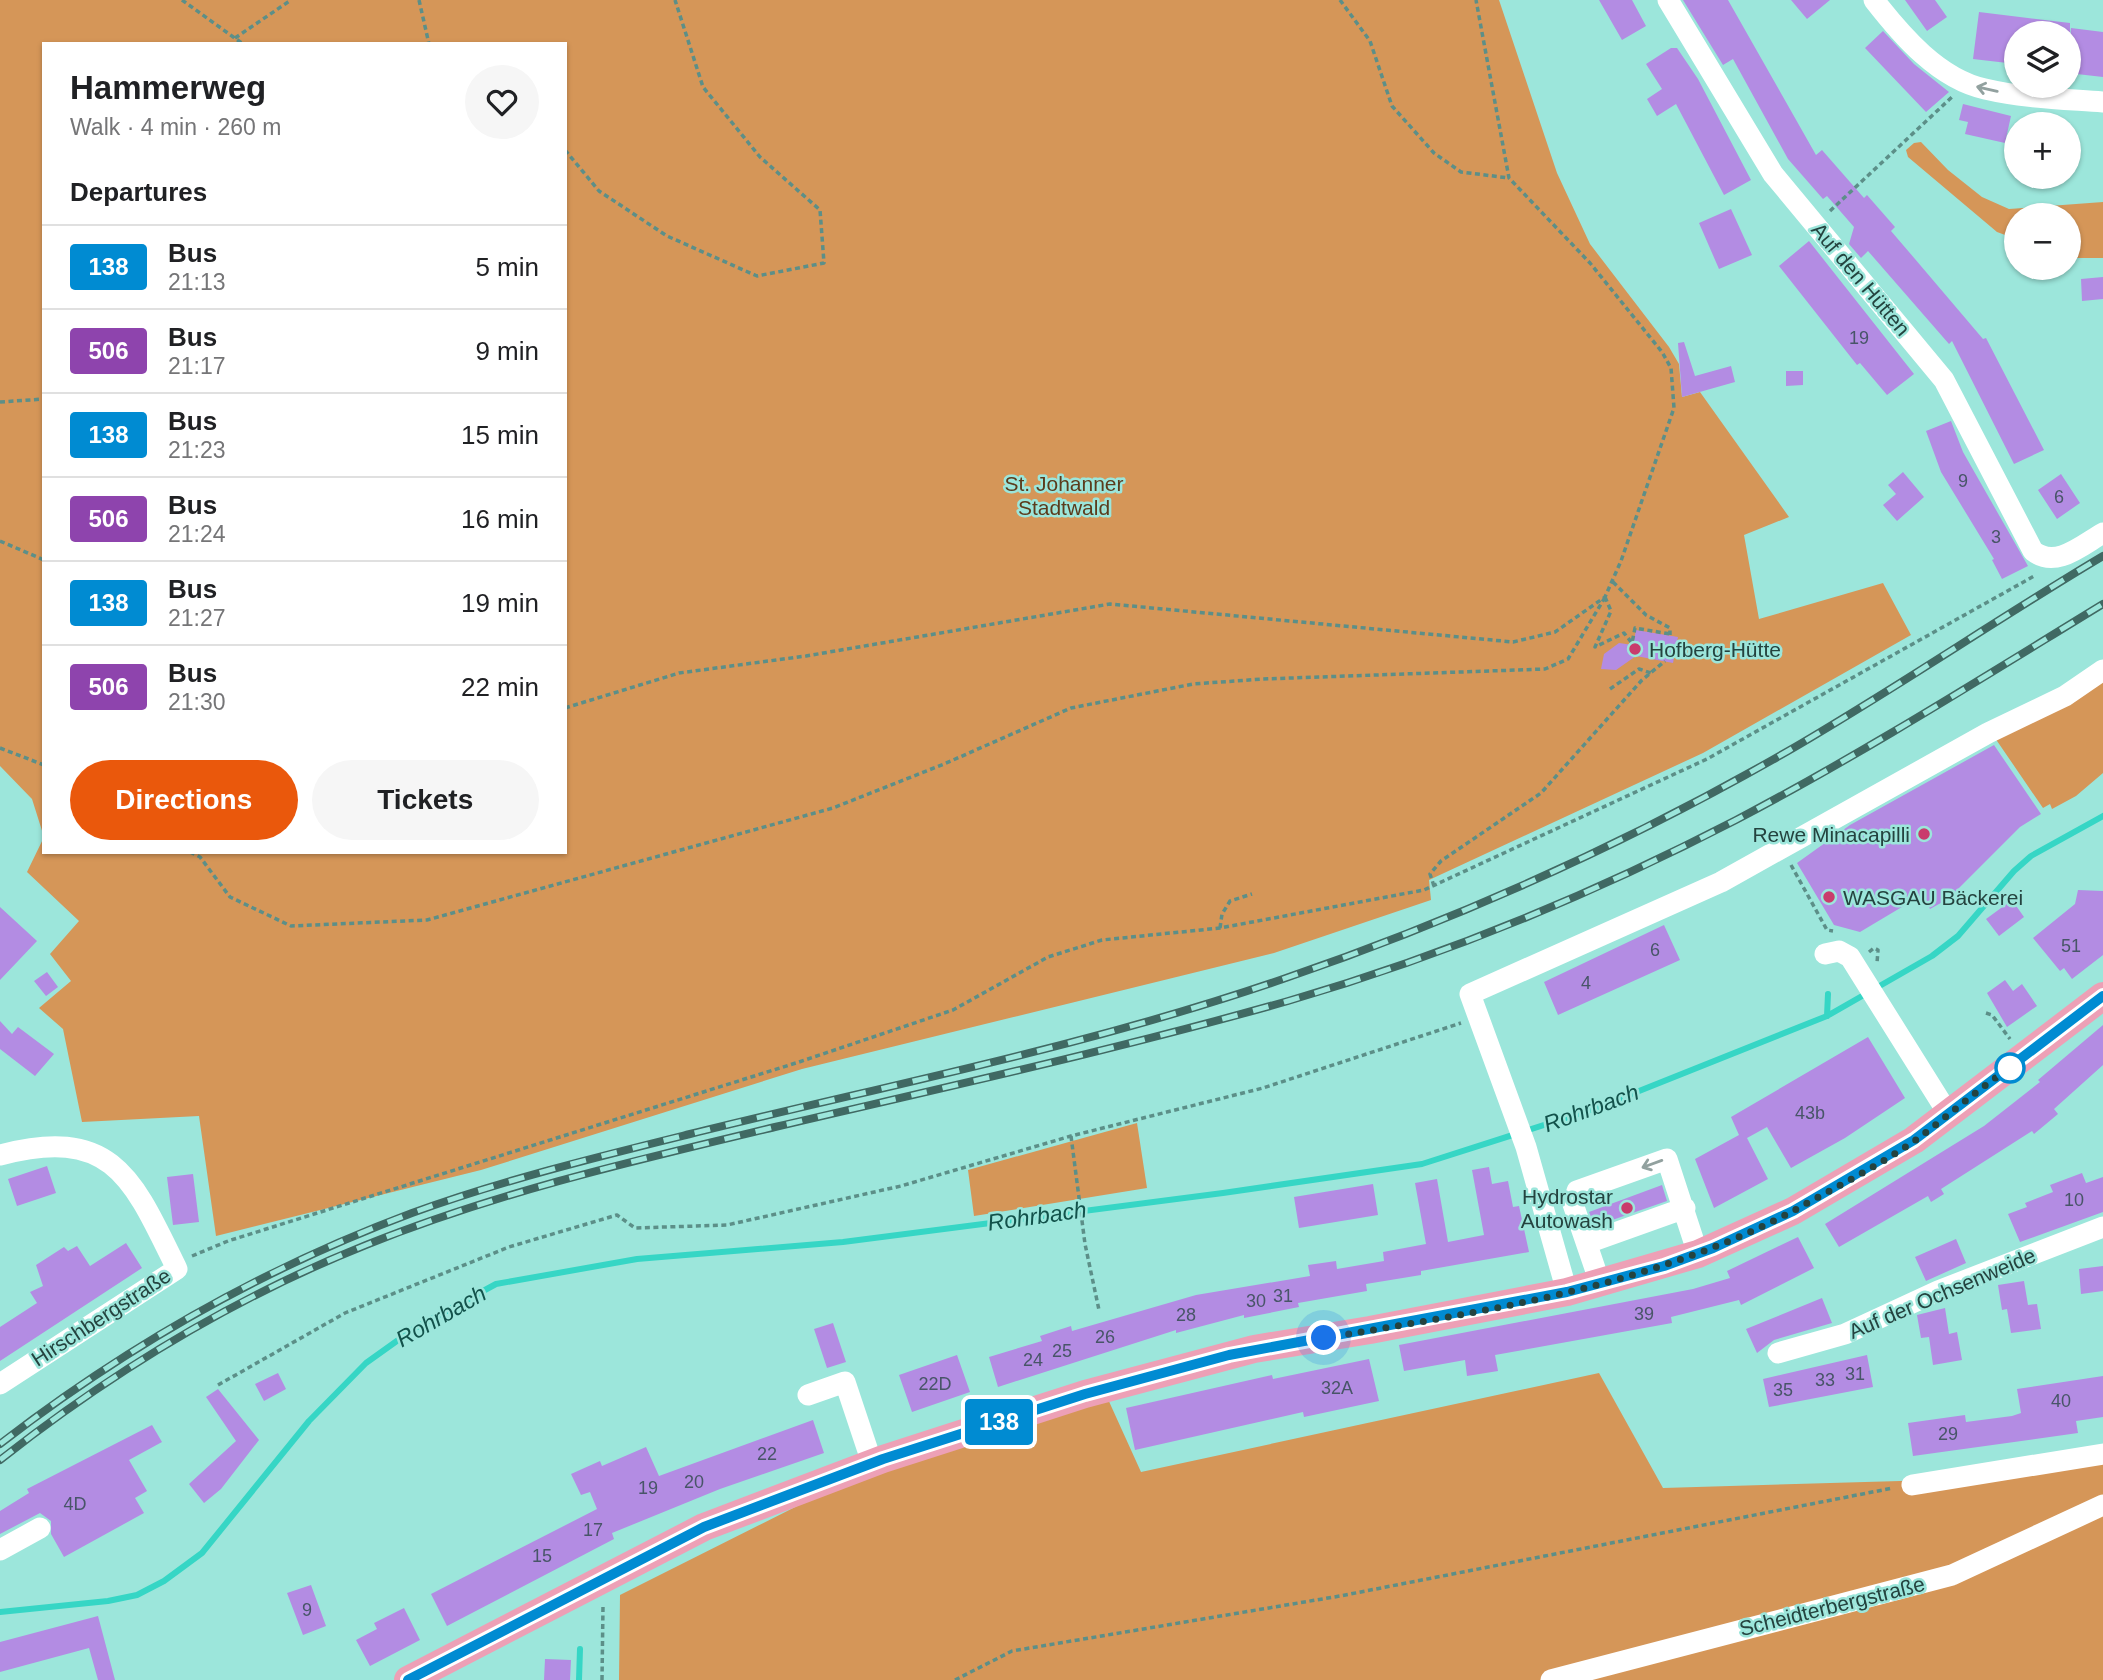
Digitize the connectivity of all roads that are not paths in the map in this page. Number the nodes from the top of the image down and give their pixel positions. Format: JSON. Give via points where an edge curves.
{"nodes":[{"id":1,"x":1668,"y":0,"type":"edge"},
{"id":2,"x":1874,"y":0,"type":"edge"},
{"id":3,"x":2103,"y":102,"type":"edge"},
{"id":4,"x":2103,"y":533,"type":"edge"},
{"id":5,"x":2103,"y":670,"type":"edge"},
{"id":6,"x":1825,"y":954,"type":"dead end"},
{"id":7,"x":2103,"y":996,"type":"edge"},
{"id":8,"x":1949,"y":1115,"type":"junction"},
{"id":9,"x":0,"y":1155,"type":"edge"},
{"id":10,"x":1685,"y":1208,"type":"junction"},
{"id":11,"x":2103,"y":1227,"type":"edge"},
{"id":12,"x":1587,"y":1243,"type":"junction"},
{"id":13,"x":1698,"y":1254,"type":"junction"},
{"id":14,"x":1600,"y":1283,"type":"junction"},
{"id":15,"x":1567,"y":1292,"type":"junction"},
{"id":16,"x":1779,"y":1353,"type":"dead end"},
{"id":17,"x":0,"y":1384,"type":"edge"},
{"id":18,"x":808,"y":1395,"type":"dead end"},
{"id":19,"x":2103,"y":1454,"type":"edge"},
{"id":20,"x":872,"y":1463,"type":"junction"},
{"id":21,"x":1912,"y":1485,"type":"road end"},
{"id":22,"x":2103,"y":1505,"type":"edge"},
{"id":23,"x":40,"y":1528,"type":"dead end"},
{"id":24,"x":0,"y":1550,"type":"edge"},
{"id":25,"x":408,"y":1680,"type":"edge"},
{"id":26,"x":1551,"y":1680,"type":"edge"}],
"edges":[{"from":1,"to":4,"type":"street","name":"Auf den Hütten","via":[[1773,174],[1944,380],[2034,551],[2049,559],[2062,557]]},
{"from":3,"to":2,"type":"street","one_way":true,"via":[[2005,93],[1966,83],[1940,69]]},
{"from":5,"to":15,"type":"street","via":[[2065,696],[1672,905],[1470,994],[1526,1147]]},
{"from":6,"to":8,"type":"street","via":[[1839,951],[1867,974],[1879,1004]]},
{"from":7,"to":8,"type":"main road"},
{"from":8,"to":13,"type":"main road","via":[[1793,1211]]},
{"from":9,"to":17,"type":"street","name":"Hirschbergstraße","via":[[38,1146],[78,1148],[110,1161],[136,1191],[177,1269]]},
{"from":10,"to":12,"type":"street"},
{"from":10,"to":12,"type":"street","one_way":true,"via":[[1667,1159],[1577,1191],[1573,1204]]},
{"from":10,"to":13,"type":"street"},
{"from":11,"to":16,"type":"street","name":"Auf der Ochsenweide","via":[[1938,1291],[1845,1334]]},
{"from":12,"to":14,"type":"street"},
{"from":13,"to":14,"type":"main road"},
{"from":14,"to":15,"type":"main road"},
{"from":15,"to":20,"type":"main road","via":[[1254,1349],[1085,1394]]},
{"from":18,"to":20,"type":"street","via":[[845,1382]]},
{"from":19,"to":21,"type":"street"},
{"from":20,"to":25,"type":"main road","via":[[742,1510]]},
{"from":22,"to":26,"type":"street","name":"Scheidterbergstraße","via":[[1952,1575]]},
{"from":23,"to":24,"type":"street"}]}
